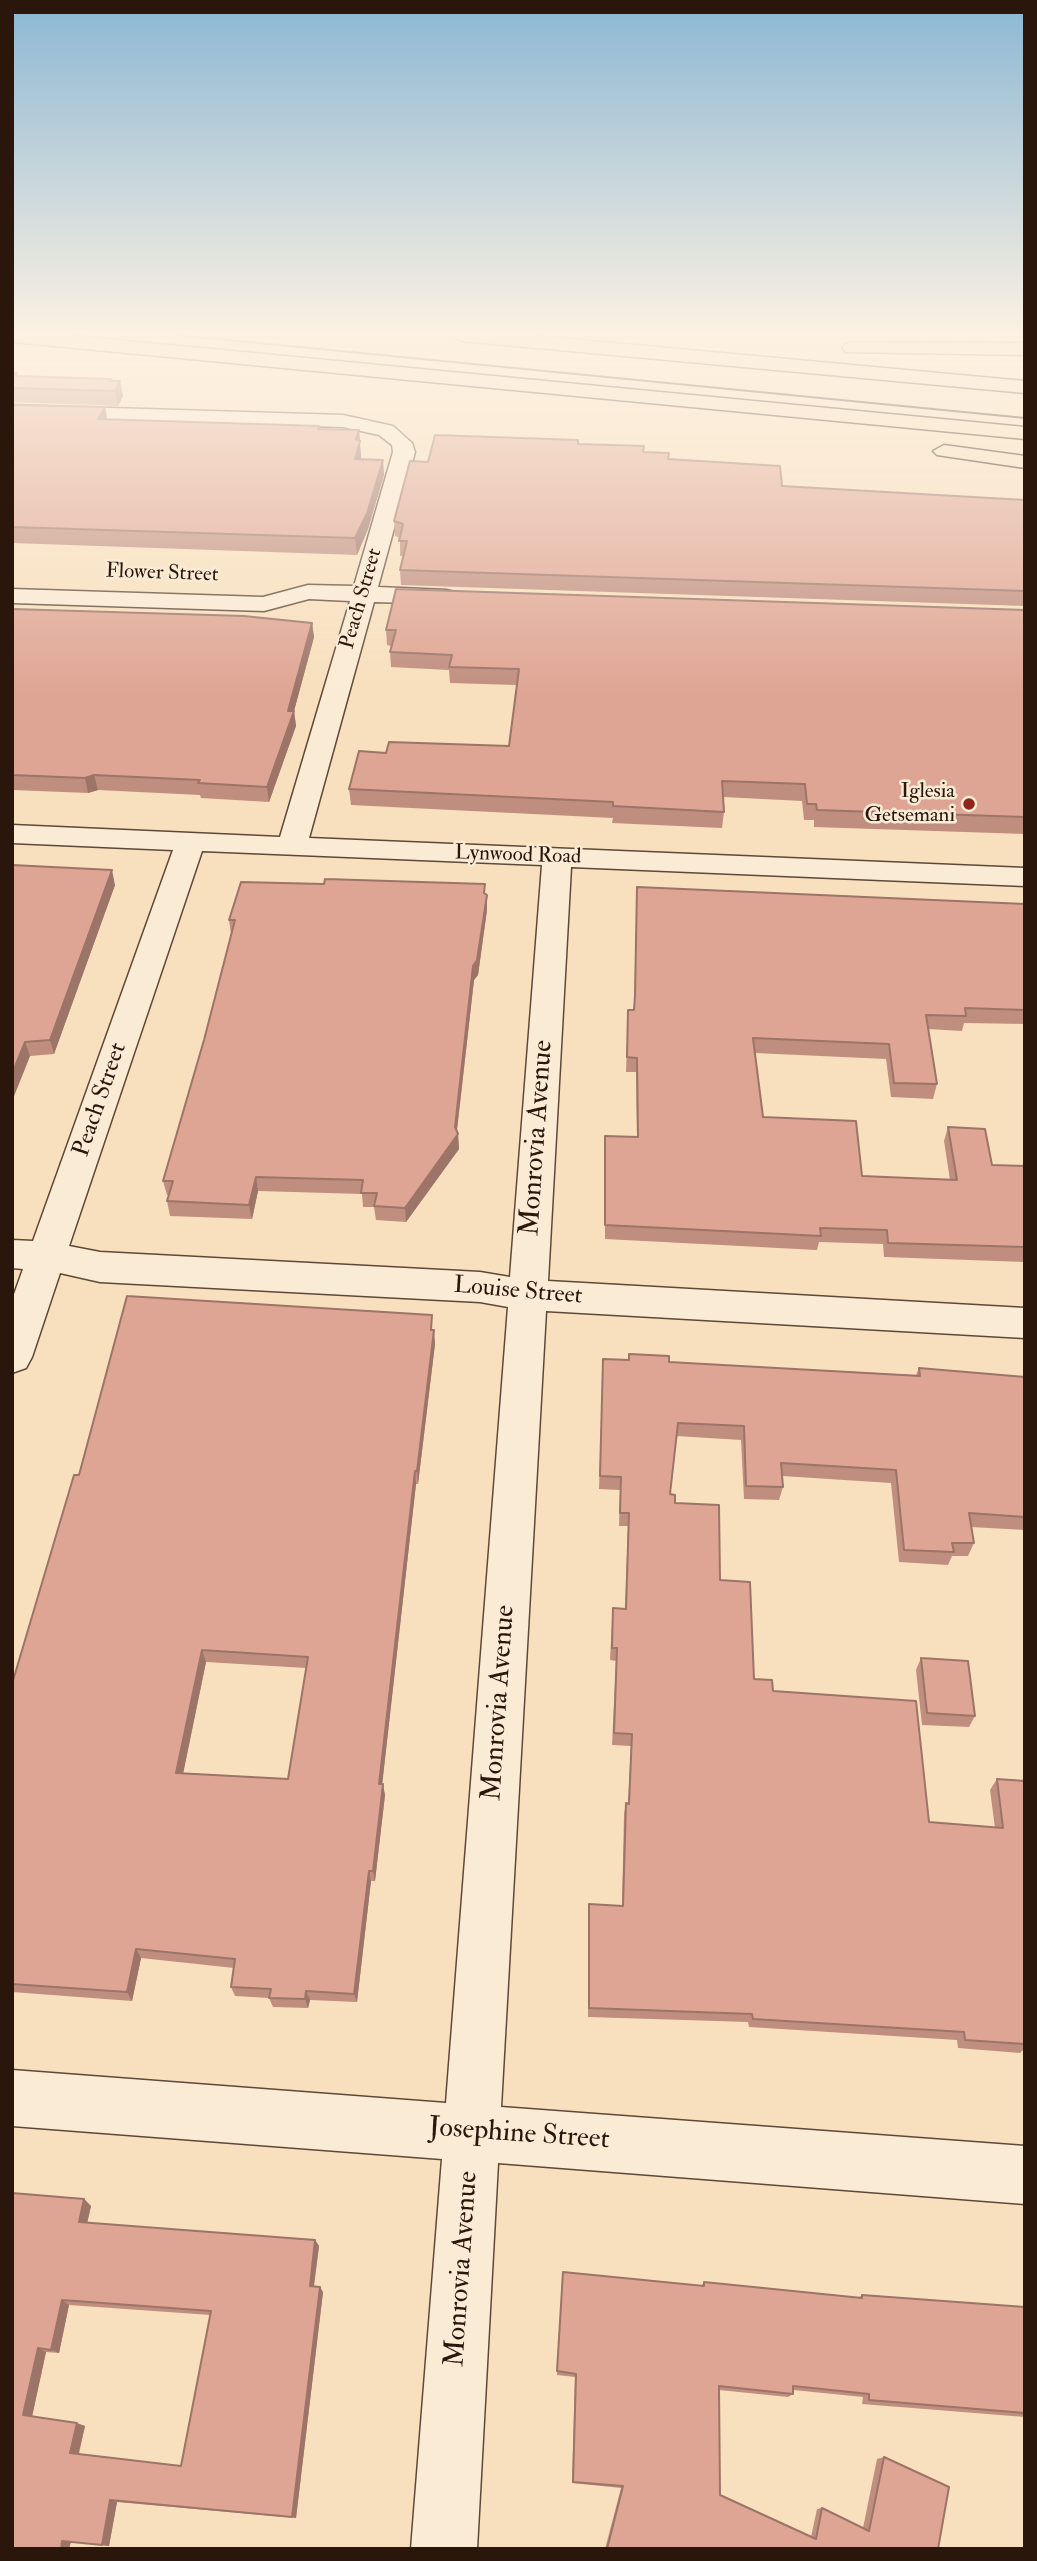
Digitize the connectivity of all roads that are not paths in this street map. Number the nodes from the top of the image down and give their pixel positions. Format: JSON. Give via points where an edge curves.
{"nodes":[{"id":1,"x":403,"y":455,"type":"edge"},
{"id":2,"x":970,"y":455,"type":"edge"},
{"id":3,"x":1025,"y":462,"type":"edge"},
{"id":4,"x":273,"y":578,"type":"dead end"},
{"id":5,"x":308,"y":592,"type":"junction"},
{"id":6,"x":363,"y":594,"type":"junction"},
{"id":7,"x":12,"y":596,"type":"edge"},
{"id":8,"x":474,"y":598,"type":"edge"},
{"id":9,"x":12,"y":834,"type":"edge"},
{"id":10,"x":190,"y":842,"type":"junction"},
{"id":11,"x":292,"y":846,"type":"junction"},
{"id":12,"x":557,"y":858,"type":"junction"},
{"id":13,"x":1025,"y":877,"type":"edge"},
{"id":14,"x":30,"y":1255,"type":"edge"},
{"id":15,"x":528,"y":1295,"type":"junction"},
{"id":16,"x":1025,"y":1323,"type":"edge"},
{"id":17,"x":12,"y":1357,"type":"edge"},
{"id":18,"x":12,"y":2098,"type":"edge"},
{"id":19,"x":472,"y":2131,"type":"junction"},
{"id":20,"x":1025,"y":2175,"type":"edge"},
{"id":21,"x":444,"y":2549,"type":"edge"}],
"edges":[{"from":1,"to":6,"type":"street","name":"Peach Street"},
{"from":2,"to":3,"type":"highway"},
{"from":4,"to":5,"type":"street","name":"Flower Street"},
{"from":5,"to":6,"type":"street","name":"Flower Street"},
{"from":5,"to":7,"type":"street","name":"Flower Street","via":[[264,604]]},
{"from":6,"to":8,"type":"street","name":"Flower Street"},
{"from":6,"to":11,"type":"street","name":"Peach Street"},
{"from":9,"to":10,"type":"street","name":"Lynwood Road"},
{"from":10,"to":11,"type":"street","name":"Lynwood Road"},
{"from":10,"to":14,"type":"street","name":"Peach Street"},
{"from":11,"to":12,"type":"street","name":"Lynwood Road"},
{"from":12,"to":13,"type":"street","name":"Lynwood Road"},
{"from":12,"to":15,"type":"street","name":"Monrovia Avenue"},
{"from":14,"to":15,"type":"street","name":"Louise Street","via":[[100,1266],[480,1287]]},
{"from":14,"to":17,"type":"street","name":"Peach Street"},
{"from":15,"to":16,"type":"street","name":"Louise Street"},
{"from":15,"to":19,"type":"street","name":"Monrovia Avenue"},
{"from":18,"to":19,"type":"street","name":"Josephine Street"},
{"from":19,"to":20,"type":"street","name":"Josephine Street"},
{"from":19,"to":21,"type":"street","name":"Monrovia Avenue"}]}
